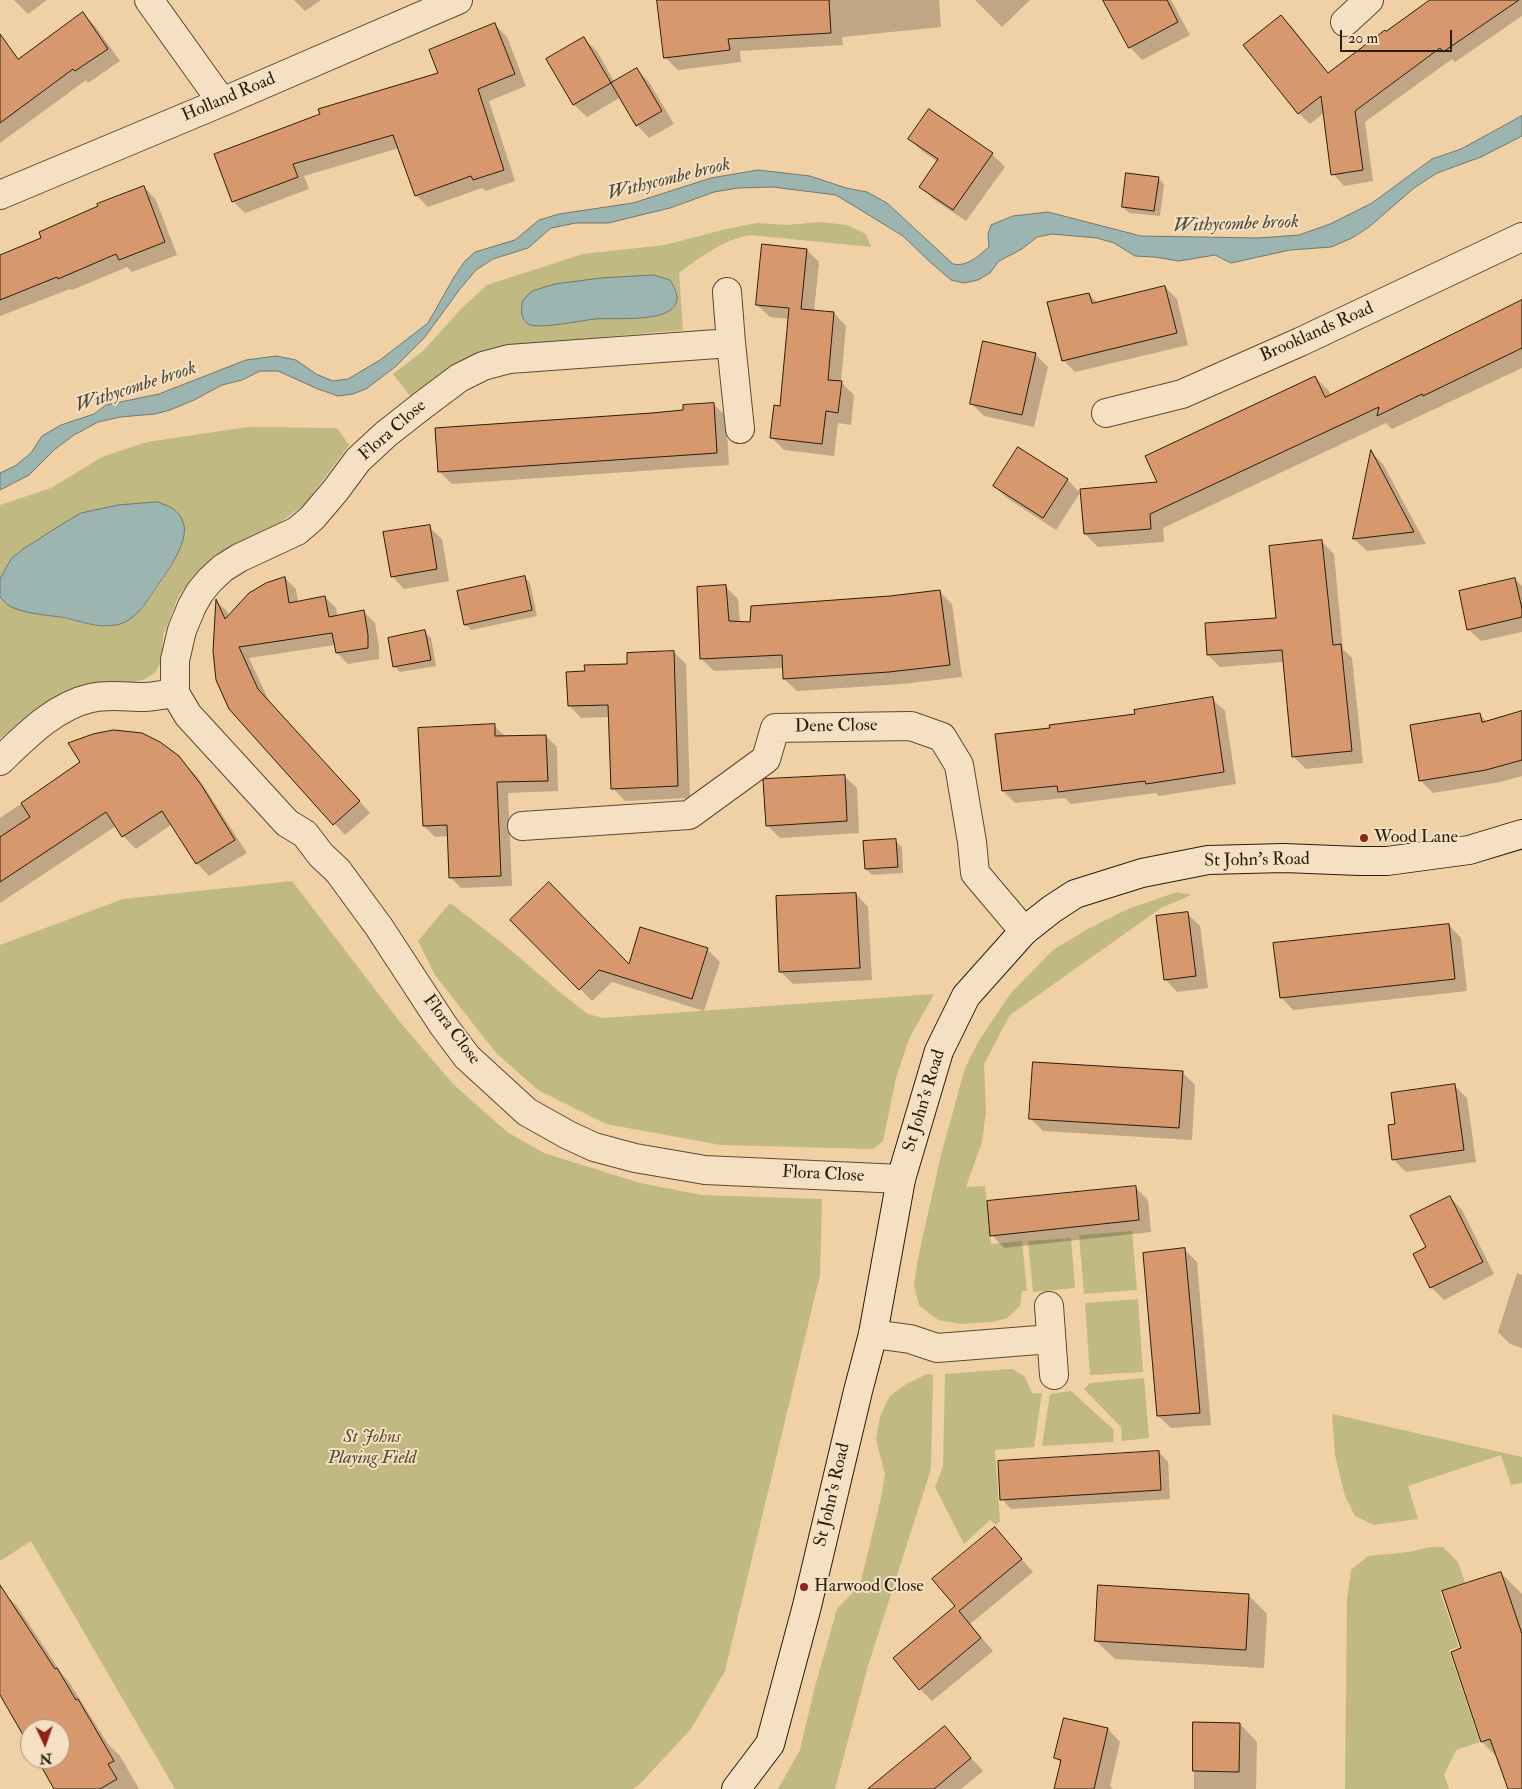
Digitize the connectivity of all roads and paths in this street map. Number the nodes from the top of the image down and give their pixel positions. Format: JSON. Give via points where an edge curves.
{"nodes":[{"id":1,"x":149,"y":0,"type":"edge"},
{"id":2,"x":458,"y":0,"type":"edge"},
{"id":3,"x":1368,"y":0,"type":"edge"},
{"id":4,"x":1345,"y":22,"type":"dead end"},
{"id":5,"x":222,"y":102,"type":"junction"},
{"id":6,"x":0,"y":194,"type":"edge"},
{"id":7,"x":1522,"y":237,"type":"edge"},
{"id":8,"x":727,"y":292,"type":"dead end"},
{"id":9,"x":731,"y":343,"type":"junction"},
{"id":10,"x":1106,"y":413,"type":"dead end"},
{"id":11,"x":740,"y":429,"type":"dead end"},
{"id":12,"x":175,"y":693,"type":"junction"},
{"id":13,"x":0,"y":761,"type":"edge"},
{"id":14,"x":522,"y":826,"type":"dead end"},
{"id":15,"x":1522,"y":836,"type":"edge"},
{"id":16,"x":1024,"y":932,"type":"junction"},
{"id":17,"x":901,"y":1179,"type":"junction"},
{"id":18,"x":1049,"y":1306,"type":"dead end"},
{"id":19,"x":873,"y":1334,"type":"junction"},
{"id":20,"x":1051,"y":1339,"type":"junction"},
{"id":21,"x":1054,"y":1375,"type":"dead end"},
{"id":22,"x":736,"y":1789,"type":"edge"}],
"edges":[{"from":1,"to":5,"type":"street"},
{"from":2,"to":5,"type":"street","name":"Holland Road"},
{"from":3,"to":4,"type":"street"},
{"from":5,"to":6,"type":"street","name":"Holland Road"},
{"from":7,"to":10,"type":"street","name":"Brooklands Road","via":[[1182,394]]},
{"from":8,"to":9,"type":"street"},
{"from":9,"to":11,"type":"street"},
{"from":9,"to":12,"type":"street","name":"Flora Close","via":[[509,359],[483,366],[459,378],[386,434],[358,460],[336,492],[297,531],[239,558],[210,580],[200,592],[182,630],[175,660]]},
{"from":12,"to":13,"type":"street","via":[[146,697],[91,697],[69,705],[38,726]]},
{"from":12,"to":17,"type":"street","name":"Flora Close","via":[[188,715],[287,823],[304,834],[338,870],[467,1058],[526,1112],[594,1147],[636,1158],[705,1170]]},
{"from":14,"to":16,"type":"street","name":"Dene Close","via":[[689,815],[766,759],[775,728],[911,726],[942,737],[959,765],[975,873]]},
{"from":15,"to":16,"type":"street","name":"St John's Road","via":[[1468,850],[1387,861],[1208,860],[1142,873],[1075,894]]},
{"from":16,"to":17,"type":"street","name":"St John's Road","via":[[966,996],[939,1052]]},
{"from":17,"to":19,"type":"street","name":"St John's Road"},
{"from":18,"to":20,"type":"street"},
{"from":19,"to":20,"type":"street","via":[[910,1338],[938,1348]]},
{"from":19,"to":22,"type":"street","name":"St John's Road","via":[[770,1744]]},
{"from":20,"to":21,"type":"street"}]}
